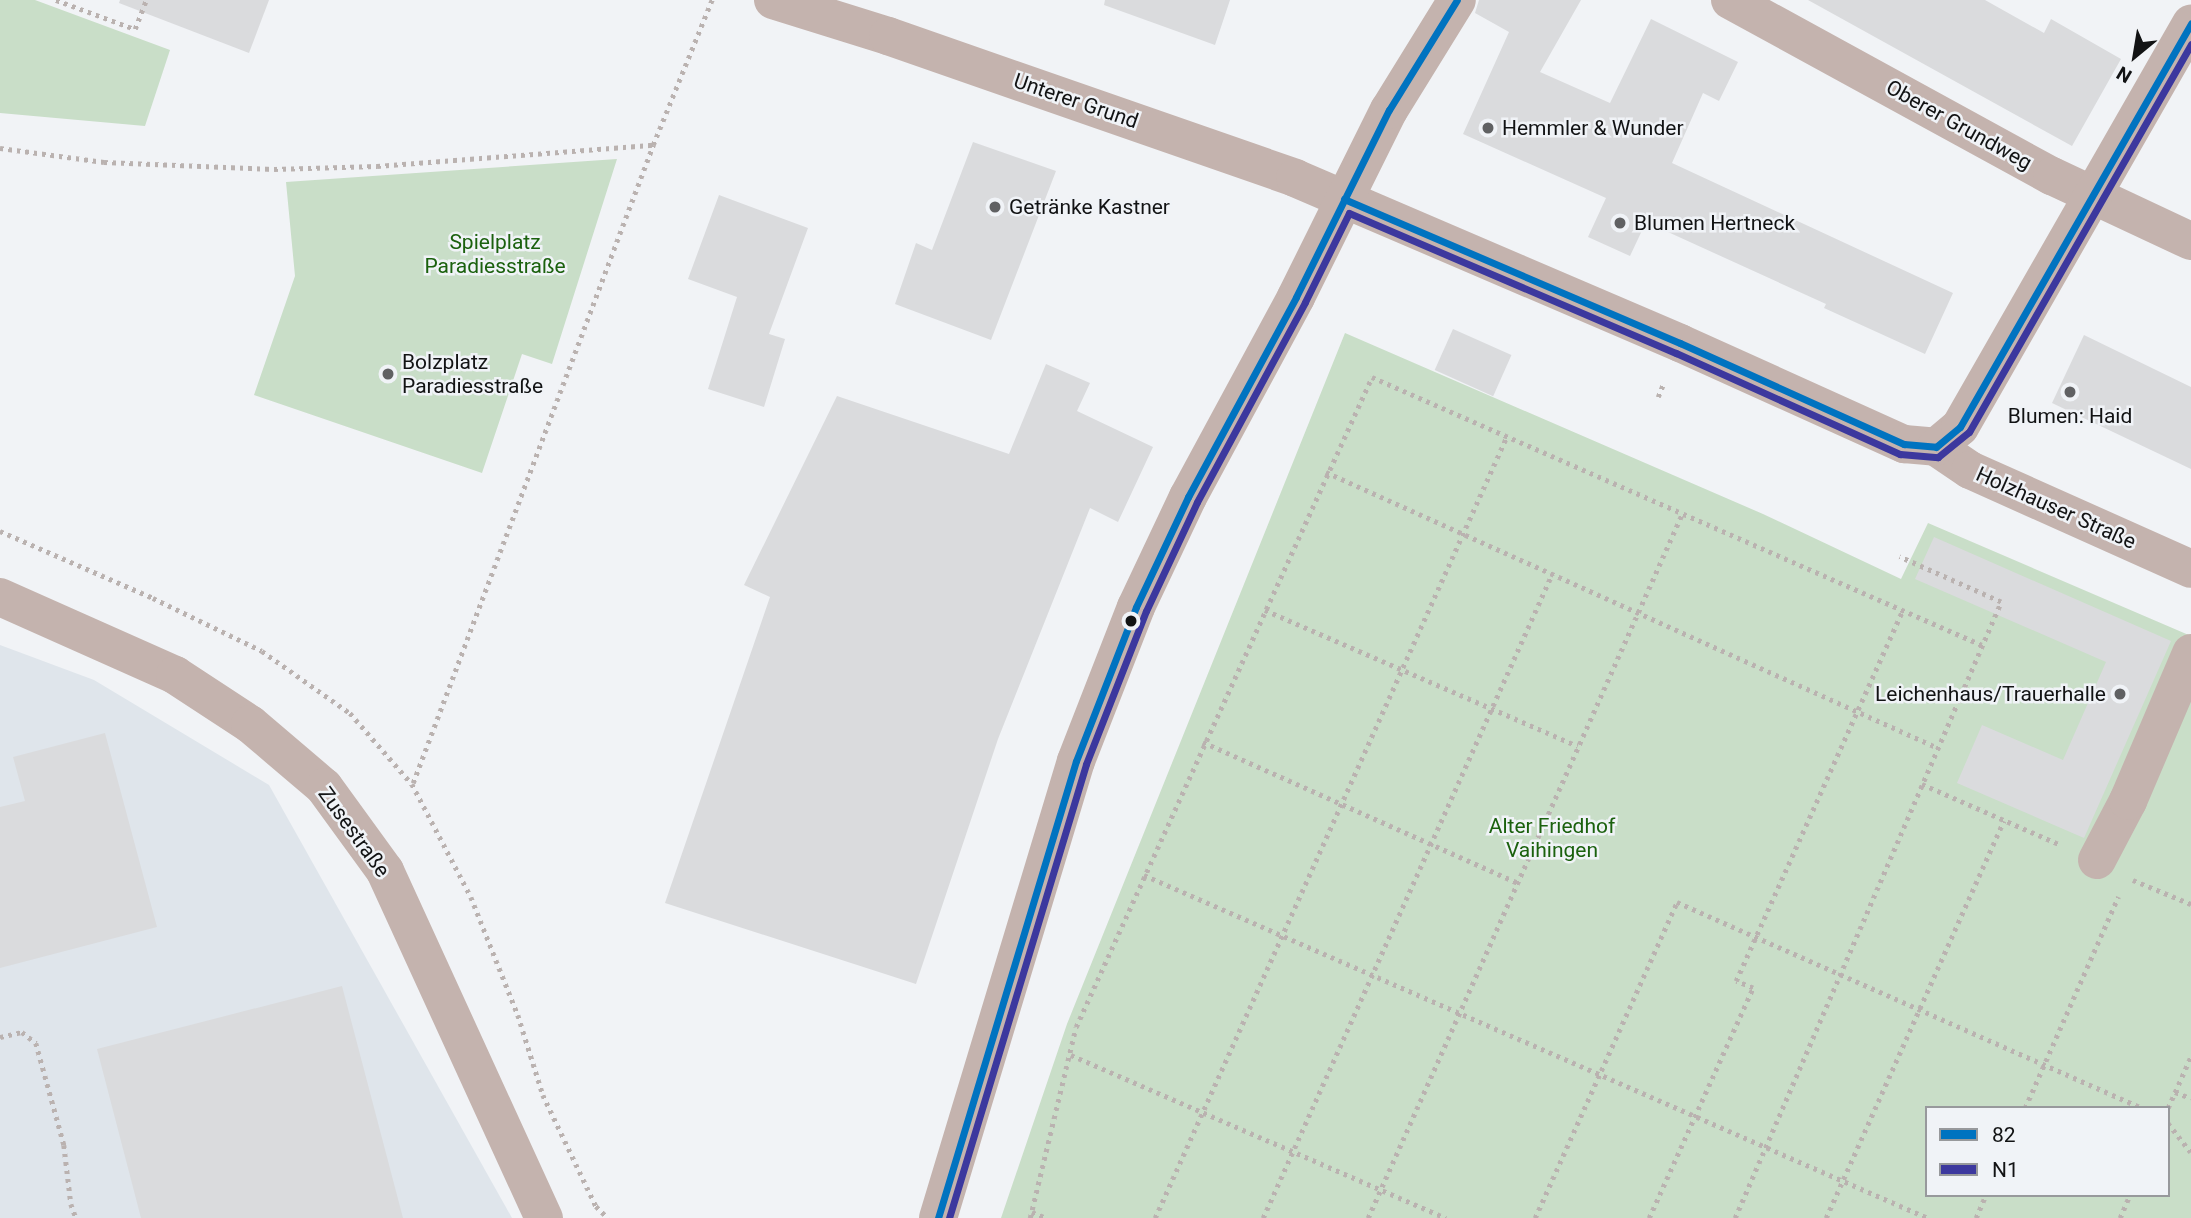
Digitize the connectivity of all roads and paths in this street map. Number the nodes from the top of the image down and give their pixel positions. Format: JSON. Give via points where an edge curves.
{"nodes":[{"id":1,"x":56,"y":0,"type":"edge"},
{"id":2,"x":146,"y":0,"type":"edge"},
{"id":3,"x":712,"y":0,"type":"edge"},
{"id":4,"x":1457,"y":0,"type":"edge"},
{"id":5,"x":1730,"y":0,"type":"edge"},
{"id":6,"x":796,"y":3,"type":"edge"},
{"id":7,"x":2191,"y":23,"type":"edge"},
{"id":8,"x":653,"y":145,"type":"junction"},
{"id":9,"x":0,"y":148,"type":"edge"},
{"id":10,"x":2094,"y":196,"type":"junction"},
{"id":11,"x":1343,"y":199,"type":"junction"},
{"id":12,"x":2191,"y":241,"type":"edge"},
{"id":13,"x":1507,"y":436,"type":"junction"},
{"id":14,"x":1936,"y":447,"type":"junction"},
{"id":15,"x":1326,"y":472,"type":"junction"},
{"id":16,"x":1682,"y":514,"type":"junction"},
{"id":17,"x":0,"y":531,"type":"edge"},
{"id":18,"x":1463,"y":533,"type":"junction"},
{"id":19,"x":1900,"y":557,"type":"dead end"},
{"id":20,"x":2191,"y":569,"type":"edge"},
{"id":21,"x":1552,"y":574,"type":"junction"},
{"id":22,"x":0,"y":597,"type":"edge"},
{"id":23,"x":1264,"y":610,"type":"junction"},
{"id":24,"x":1903,"y":610,"type":"junction"},
{"id":25,"x":1638,"y":612,"type":"junction"},
{"id":26,"x":1982,"y":645,"type":"junction"},
{"id":27,"x":2191,"y":653,"type":"edge"},
{"id":28,"x":1402,"y":670,"type":"junction"},
{"id":29,"x":1491,"y":708,"type":"junction"},
{"id":30,"x":1858,"y":711,"type":"junction"},
{"id":31,"x":1203,"y":742,"type":"junction"},
{"id":32,"x":1578,"y":746,"type":"junction"},
{"id":33,"x":1938,"y":748,"type":"junction"},
{"id":34,"x":412,"y":784,"type":"junction"},
{"id":35,"x":1922,"y":784,"type":"junction"},
{"id":36,"x":1341,"y":804,"type":"junction"},
{"id":37,"x":2004,"y":821,"type":"junction"},
{"id":38,"x":1430,"y":844,"type":"junction"},
{"id":39,"x":2112,"y":869,"type":"junction"},
{"id":40,"x":1144,"y":875,"type":"junction"},
{"id":41,"x":1518,"y":883,"type":"junction"},
{"id":42,"x":2191,"y":904,"type":"edge"},
{"id":43,"x":1282,"y":936,"type":"junction"},
{"id":44,"x":1756,"y":937,"type":"junction"},
{"id":45,"x":1372,"y":974,"type":"junction"},
{"id":46,"x":1840,"y":974,"type":"junction"},
{"id":47,"x":1918,"y":1011,"type":"junction"},
{"id":48,"x":1459,"y":1013,"type":"junction"},
{"id":49,"x":0,"y":1037,"type":"edge"},
{"id":50,"x":1071,"y":1055,"type":"junction"},
{"id":51,"x":2191,"y":1056,"type":"edge"},
{"id":52,"x":2045,"y":1063,"type":"junction"},
{"id":53,"x":1600,"y":1074,"type":"junction"},
{"id":54,"x":2175,"y":1092,"type":"junction"},
{"id":55,"x":2191,"y":1098,"type":"edge"},
{"id":56,"x":2026,"y":1106,"type":"edge"},
{"id":57,"x":2138,"y":1106,"type":"edge"},
{"id":58,"x":2169,"y":1106,"type":"edge"},
{"id":59,"x":1203,"y":1113,"type":"junction"},
{"id":60,"x":1695,"y":1116,"type":"junction"},
{"id":61,"x":2170,"y":1126,"type":"edge"},
{"id":62,"x":1766,"y":1147,"type":"junction"},
{"id":63,"x":1293,"y":1152,"type":"junction"},
{"id":64,"x":2191,"y":1152,"type":"edge"},
{"id":65,"x":1843,"y":1181,"type":"junction"},
{"id":66,"x":1381,"y":1190,"type":"junction"},
{"id":67,"x":1985,"y":1197,"type":"edge"},
{"id":68,"x":2129,"y":1197,"type":"edge"},
{"id":69,"x":1032,"y":1212,"type":"junction"},
{"id":70,"x":76,"y":1218,"type":"edge"},
{"id":71,"x":544,"y":1218,"type":"edge"},
{"id":72,"x":608,"y":1218,"type":"edge"},
{"id":73,"x":938,"y":1218,"type":"edge"},
{"id":74,"x":1030,"y":1218,"type":"edge"},
{"id":75,"x":1046,"y":1218,"type":"edge"},
{"id":76,"x":1155,"y":1218,"type":"edge"},
{"id":77,"x":1263,"y":1218,"type":"edge"},
{"id":78,"x":1368,"y":1218,"type":"edge"},
{"id":79,"x":1446,"y":1218,"type":"edge"},
{"id":80,"x":1535,"y":1218,"type":"edge"},
{"id":81,"x":1649,"y":1218,"type":"edge"},
{"id":82,"x":1735,"y":1218,"type":"edge"},
{"id":83,"x":1826,"y":1218,"type":"edge"},
{"id":84,"x":1928,"y":1218,"type":"edge"},
{"id":85,"x":1976,"y":1218,"type":"edge"},
{"id":86,"x":2120,"y":1218,"type":"edge"}],
"edges":[{"from":1,"to":2,"type":"path","via":[[135,29]]},
{"from":3,"to":8,"type":"path"},
{"from":4,"to":11,"type":"street","via":[[1389,110]]},
{"from":5,"to":10,"type":"street","name":"Oberer Grundweg"},
{"from":6,"to":11,"type":"street","name":"Unterer Grund","via":[[1295,178]]},
{"from":7,"to":10,"type":"street"},
{"from":8,"to":9,"type":"path","via":[[377,166],[274,169],[104,162]]},
{"from":8,"to":34,"type":"path"},
{"from":10,"to":12,"type":"street","name":"Oberer Grundweg"},
{"from":10,"to":14,"type":"street","via":[[1960,427]]},
{"from":11,"to":14,"type":"street","name":"Holzhauser Straße","via":[[1904,444]]},
{"from":11,"to":73,"type":"street","via":[[1136,607],[1076,761]]},
{"from":13,"to":15,"type":"path","via":[[1372,377]]},
{"from":13,"to":16,"type":"path"},
{"from":13,"to":18,"type":"path"},
{"from":14,"to":20,"type":"street","name":"Holzhauser Straße","via":[[1970,470]]},
{"from":15,"to":18,"type":"path"},
{"from":15,"to":23,"type":"path"},
{"from":16,"to":24,"type":"path"},
{"from":16,"to":25,"type":"path"},
{"from":17,"to":34,"type":"path","via":[[262,650],[350,713]]},
{"from":18,"to":21,"type":"path"},
{"from":18,"to":28,"type":"path"},
{"from":19,"to":26,"type":"path","via":[[2001,602]]},
{"from":21,"to":25,"type":"path"},
{"from":21,"to":29,"type":"path"},
{"from":22,"to":71,"type":"street","name":"Zusestraße","via":[[175,675],[250,724],[324,787],[385,871]]},
{"from":23,"to":28,"type":"path"},
{"from":23,"to":31,"type":"path"},
{"from":24,"to":26,"type":"path"},
{"from":24,"to":30,"type":"path"},
{"from":25,"to":30,"type":"path"},
{"from":25,"to":32,"type":"path"},
{"from":26,"to":33,"type":"path"},
{"from":27,"to":39,"type":"street","via":[[2127,801]]},
{"from":28,"to":29,"type":"path"},
{"from":28,"to":36,"type":"path"},
{"from":29,"to":32,"type":"path"},
{"from":29,"to":38,"type":"path"},
{"from":30,"to":33,"type":"path"},
{"from":30,"to":44,"type":"path"},
{"from":31,"to":36,"type":"path"},
{"from":31,"to":40,"type":"path"},
{"from":32,"to":41,"type":"path"},
{"from":33,"to":35,"type":"path"},
{"from":34,"to":72,"type":"path","via":[[471,897],[566,1147],[596,1206]]},
{"from":35,"to":37,"type":"path"},
{"from":35,"to":46,"type":"path"},
{"from":36,"to":38,"type":"path"},
{"from":36,"to":43,"type":"path"},
{"from":37,"to":39,"type":"path"},
{"from":37,"to":47,"type":"path"},
{"from":38,"to":41,"type":"path"},
{"from":38,"to":45,"type":"path"},
{"from":39,"to":42,"type":"path"},
{"from":39,"to":52,"type":"path"},
{"from":40,"to":43,"type":"path"},
{"from":40,"to":50,"type":"path","via":[[1076,1027]]},
{"from":41,"to":48,"type":"path"},
{"from":43,"to":45,"type":"path"},
{"from":43,"to":59,"type":"path"},
{"from":44,"to":46,"type":"path"},
{"from":44,"to":53,"type":"path","via":[[1677,902]]},
{"from":44,"to":60,"type":"path","via":[[1736,981],[1753,988]]},
{"from":45,"to":48,"type":"path"},
{"from":45,"to":63,"type":"path"},
{"from":46,"to":47,"type":"path"},
{"from":46,"to":62,"type":"path"},
{"from":47,"to":52,"type":"path"},
{"from":47,"to":65,"type":"path"},
{"from":48,"to":53,"type":"path"},
{"from":48,"to":66,"type":"path"},
{"from":49,"to":70,"type":"path","via":[[22,1032],[36,1043],[64,1145]]},
{"from":50,"to":59,"type":"path"},
{"from":50,"to":69,"type":"path"},
{"from":51,"to":54,"type":"path"},
{"from":52,"to":56,"type":"path"},
{"from":52,"to":57,"type":"path"},
{"from":53,"to":60,"type":"path"},
{"from":53,"to":80,"type":"path"},
{"from":54,"to":55,"type":"path"},
{"from":54,"to":58,"type":"path"},
{"from":59,"to":63,"type":"path"},
{"from":59,"to":76,"type":"path"},
{"from":60,"to":62,"type":"path"},
{"from":60,"to":81,"type":"path"},
{"from":61,"to":64,"type":"path"},
{"from":62,"to":65,"type":"path"},
{"from":62,"to":82,"type":"path"},
{"from":63,"to":66,"type":"path"},
{"from":63,"to":77,"type":"path"},
{"from":65,"to":83,"type":"path"},
{"from":65,"to":84,"type":"path"},
{"from":66,"to":78,"type":"path"},
{"from":66,"to":79,"type":"path"},
{"from":67,"to":85,"type":"path"},
{"from":68,"to":86,"type":"path"},
{"from":69,"to":74,"type":"path"},
{"from":69,"to":75,"type":"path"}]}
